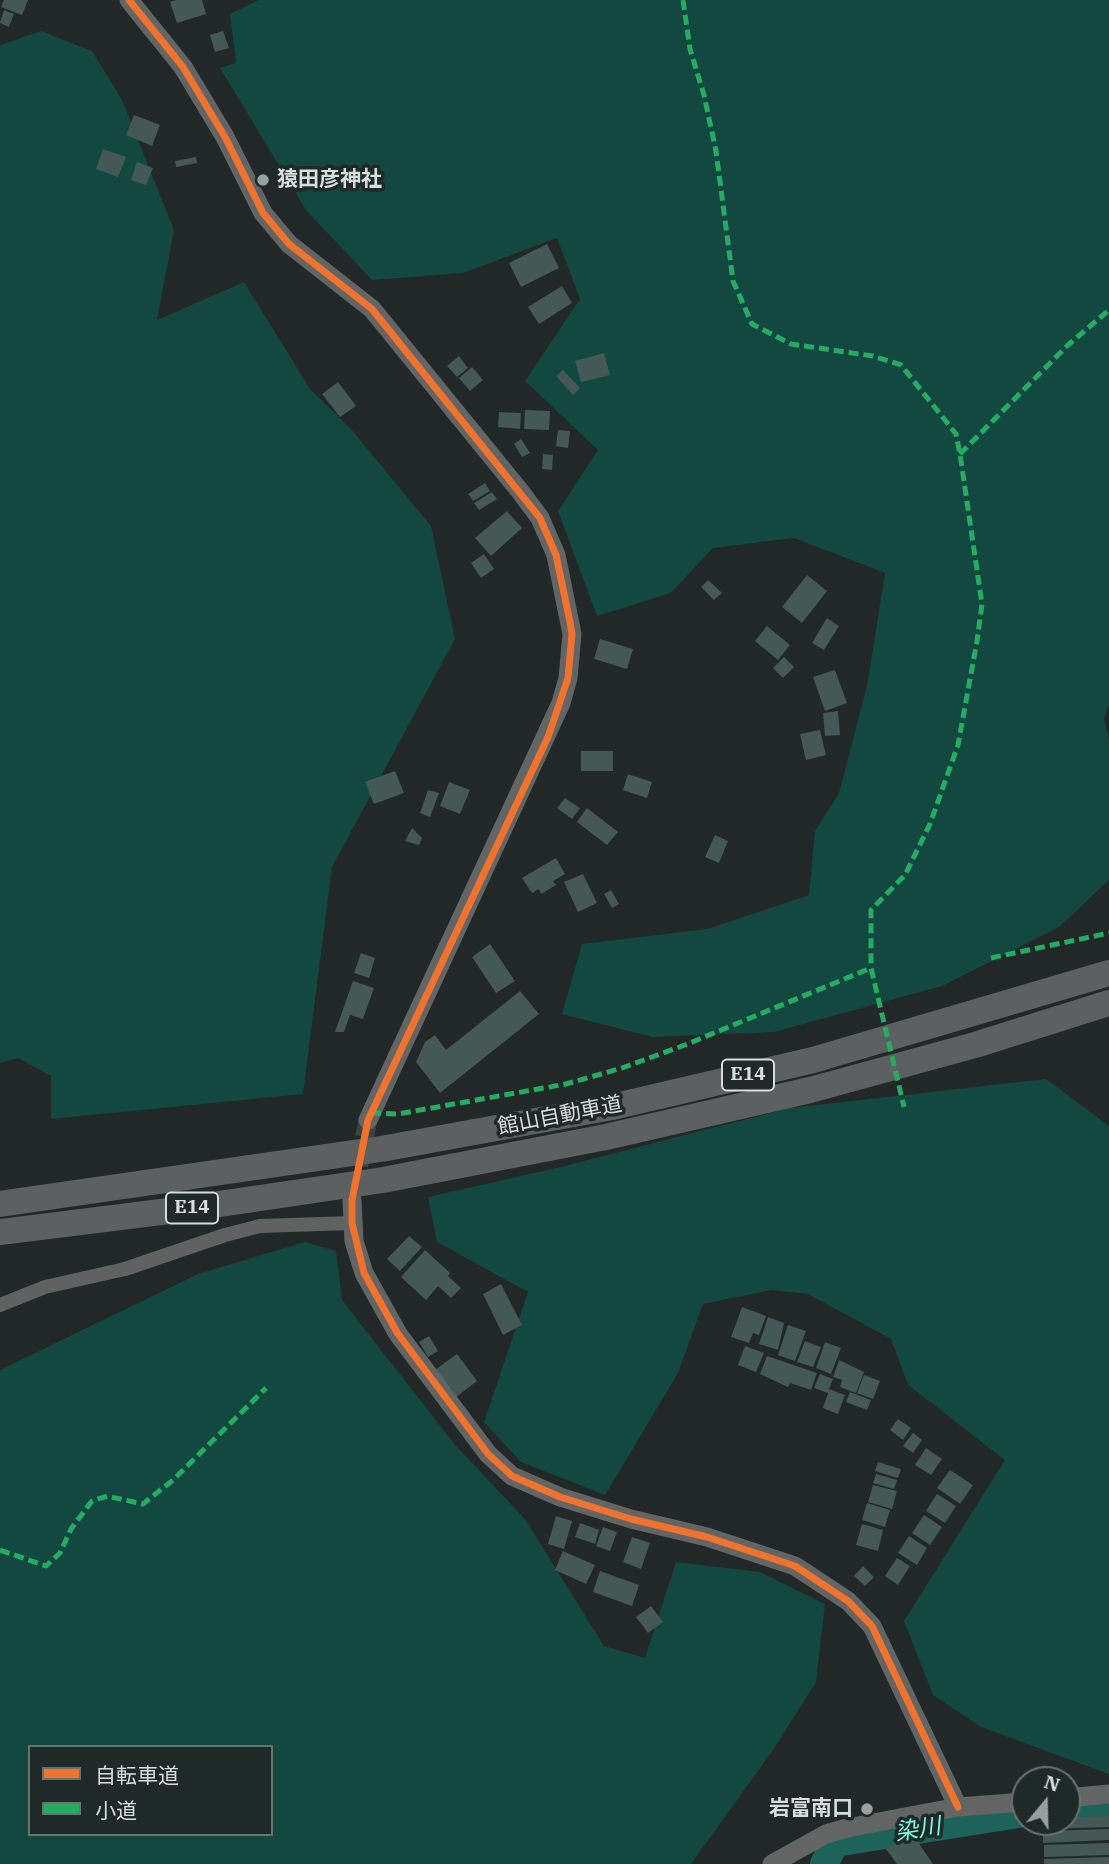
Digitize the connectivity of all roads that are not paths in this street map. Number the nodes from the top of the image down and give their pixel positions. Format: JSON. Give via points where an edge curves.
{"nodes":[{"id":1,"x":129,"y":0,"type":"edge"},
{"id":2,"x":1109,"y":973,"type":"edge"},
{"id":3,"x":1109,"y":1003,"type":"edge"},
{"id":4,"x":368,"y":1120,"type":"tunnel mouth"},
{"id":5,"x":352,"y":1200,"type":"tunnel mouth"},
{"id":6,"x":0,"y":1204,"type":"edge"},
{"id":7,"x":352,"y":1223,"type":"junction"},
{"id":8,"x":0,"y":1232,"type":"edge"},
{"id":9,"x":0,"y":1305,"type":"edge"},
{"id":10,"x":1109,"y":1794,"type":"edge"},
{"id":11,"x":1081,"y":1797,"type":"edge"},
{"id":12,"x":1011,"y":1803,"type":"edge"},
{"id":13,"x":958,"y":1807,"type":"junction"},
{"id":14,"x":772,"y":1864,"type":"edge"}],
"edges":[{"from":1,"to":4,"type":"street","via":[[183,67],[263,213],[289,244],[372,309],[540,518],[556,555],[572,634],[561,703]]},
{"from":2,"to":6,"type":"highway","name":"館山自動車道","number":"E14","via":[[825,1057],[612,1107],[381,1149]]},
{"from":3,"to":8,"type":"highway","name":"館山自動車道","number":"E14","via":[[810,1090],[606,1137],[383,1180]]},
{"from":5,"to":7,"type":"street"},
{"from":7,"to":9,"type":"street","via":[[260,1226],[125,1269],[45,1287]]},
{"from":7,"to":13,"type":"street","via":[[364,1273],[398,1334],[488,1454],[512,1476],[561,1497],[794,1566],[848,1601],[872,1626]]},
{"from":10,"to":11,"type":"street"},
{"from":12,"to":13,"type":"street"},
{"from":13,"to":14,"type":"street","via":[[826,1834]]}]}
